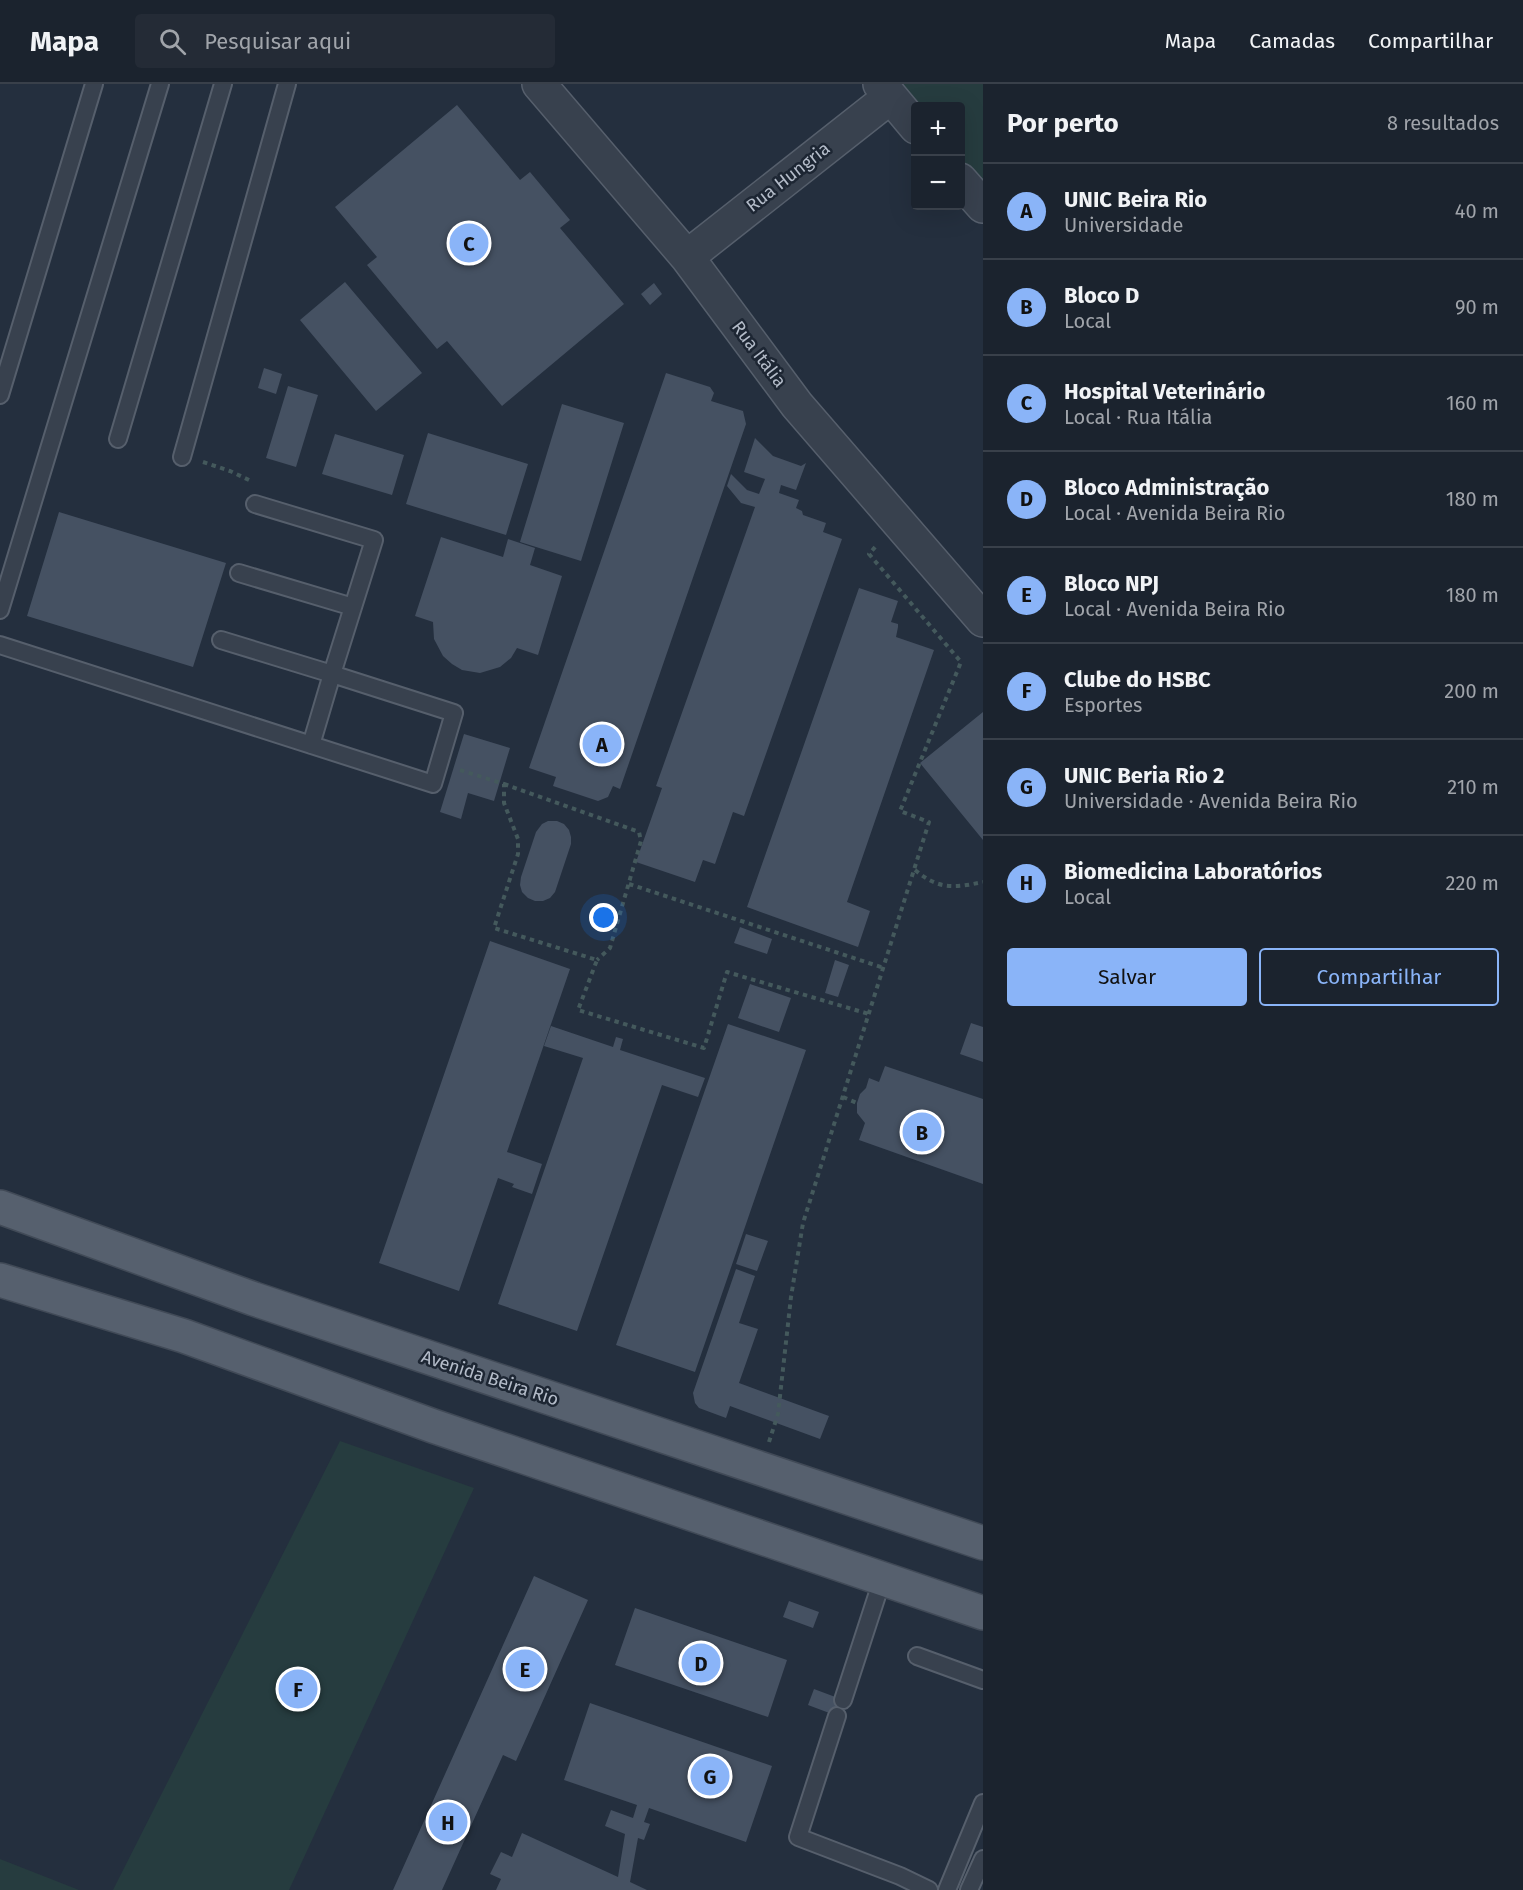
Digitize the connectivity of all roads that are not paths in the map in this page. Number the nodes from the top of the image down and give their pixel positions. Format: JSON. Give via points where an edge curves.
{"nodes":[{"id":1,"x":94,"y":84,"type":"edge"},
{"id":2,"x":160,"y":84,"type":"edge"},
{"id":3,"x":223,"y":84,"type":"edge"},
{"id":4,"x":287,"y":84,"type":"edge"},
{"id":5,"x":539,"y":84,"type":"edge"},
{"id":6,"x":885,"y":91,"type":"edge"},
{"id":7,"x":911,"y":122,"type":"edge"},
{"id":8,"x":965,"y":186,"type":"edge"},
{"id":9,"x":983,"y":206,"type":"edge"},
{"id":10,"x":687,"y":257,"type":"junction"},
{"id":11,"x":0,"y":395,"type":"edge"},
{"id":12,"x":118,"y":439,"type":"dead end"},
{"id":13,"x":182,"y":457,"type":"road end"},
{"id":14,"x":263,"y":507,"type":"road end"},
{"id":15,"x":239,"y":573,"type":"dead end"},
{"id":16,"x":353,"y":607,"type":"junction"},
{"id":17,"x":0,"y":610,"type":"edge"},
{"id":18,"x":983,"y":620,"type":"edge"},
{"id":19,"x":221,"y":640,"type":"dead end"},
{"id":20,"x":0,"y":645,"type":"edge"},
{"id":21,"x":332,"y":674,"type":"junction"},
{"id":22,"x":311,"y":746,"type":"junction"},
{"id":23,"x":8,"y":1217,"type":"edge"},
{"id":24,"x":0,"y":1280,"type":"edge"},
{"id":25,"x":983,"y":1543,"type":"edge"},
{"id":26,"x":882,"y":1580,"type":"junction"},
{"id":27,"x":983,"y":1613,"type":"edge"},
{"id":28,"x":917,"y":1656,"type":"dead end"},
{"id":29,"x":983,"y":1680,"type":"edge"},
{"id":30,"x":843,"y":1700,"type":"dead end"},
{"id":31,"x":837,"y":1716,"type":"dead end"},
{"id":32,"x":983,"y":1803,"type":"edge"},
{"id":33,"x":983,"y":1859,"type":"edge"},
{"id":34,"x":930,"y":1890,"type":"edge"},
{"id":35,"x":947,"y":1890,"type":"edge"},
{"id":36,"x":969,"y":1890,"type":"edge"}],
"edges":[{"from":1,"to":11,"type":"lane"},
{"from":2,"to":17,"type":"lane"},
{"from":3,"to":12,"type":"lane"},
{"from":4,"to":13,"type":"lane"},
{"from":5,"to":10,"type":"street","name":"Rua Itália"},
{"from":6,"to":7,"type":"street"},
{"from":6,"to":10,"type":"street","name":"Rua Hungria"},
{"from":8,"to":9,"type":"street"},
{"from":10,"to":18,"type":"street","name":"Rua Itália","via":[[797,405]]},
{"from":14,"to":16,"type":"lane","via":[[374,540]]},
{"from":15,"to":16,"type":"lane"},
{"from":16,"to":21,"type":"lane"},
{"from":19,"to":21,"type":"lane"},
{"from":20,"to":22,"type":"lane"},
{"from":21,"to":22,"type":"lane"},
{"from":21,"to":22,"type":"lane","via":[[454,712],[433,784]]},
{"from":23,"to":25,"type":"main road","name":"Avenida Beira Rio"},
{"from":24,"to":26,"type":"main road","via":[[184,1336]]},
{"from":26,"to":27,"type":"main road"},
{"from":26,"to":30,"type":"lane"},
{"from":28,"to":29,"type":"lane"},
{"from":31,"to":34,"type":"lane","via":[[798,1837]]},
{"from":32,"to":35,"type":"lane"},
{"from":33,"to":36,"type":"lane"}]}
